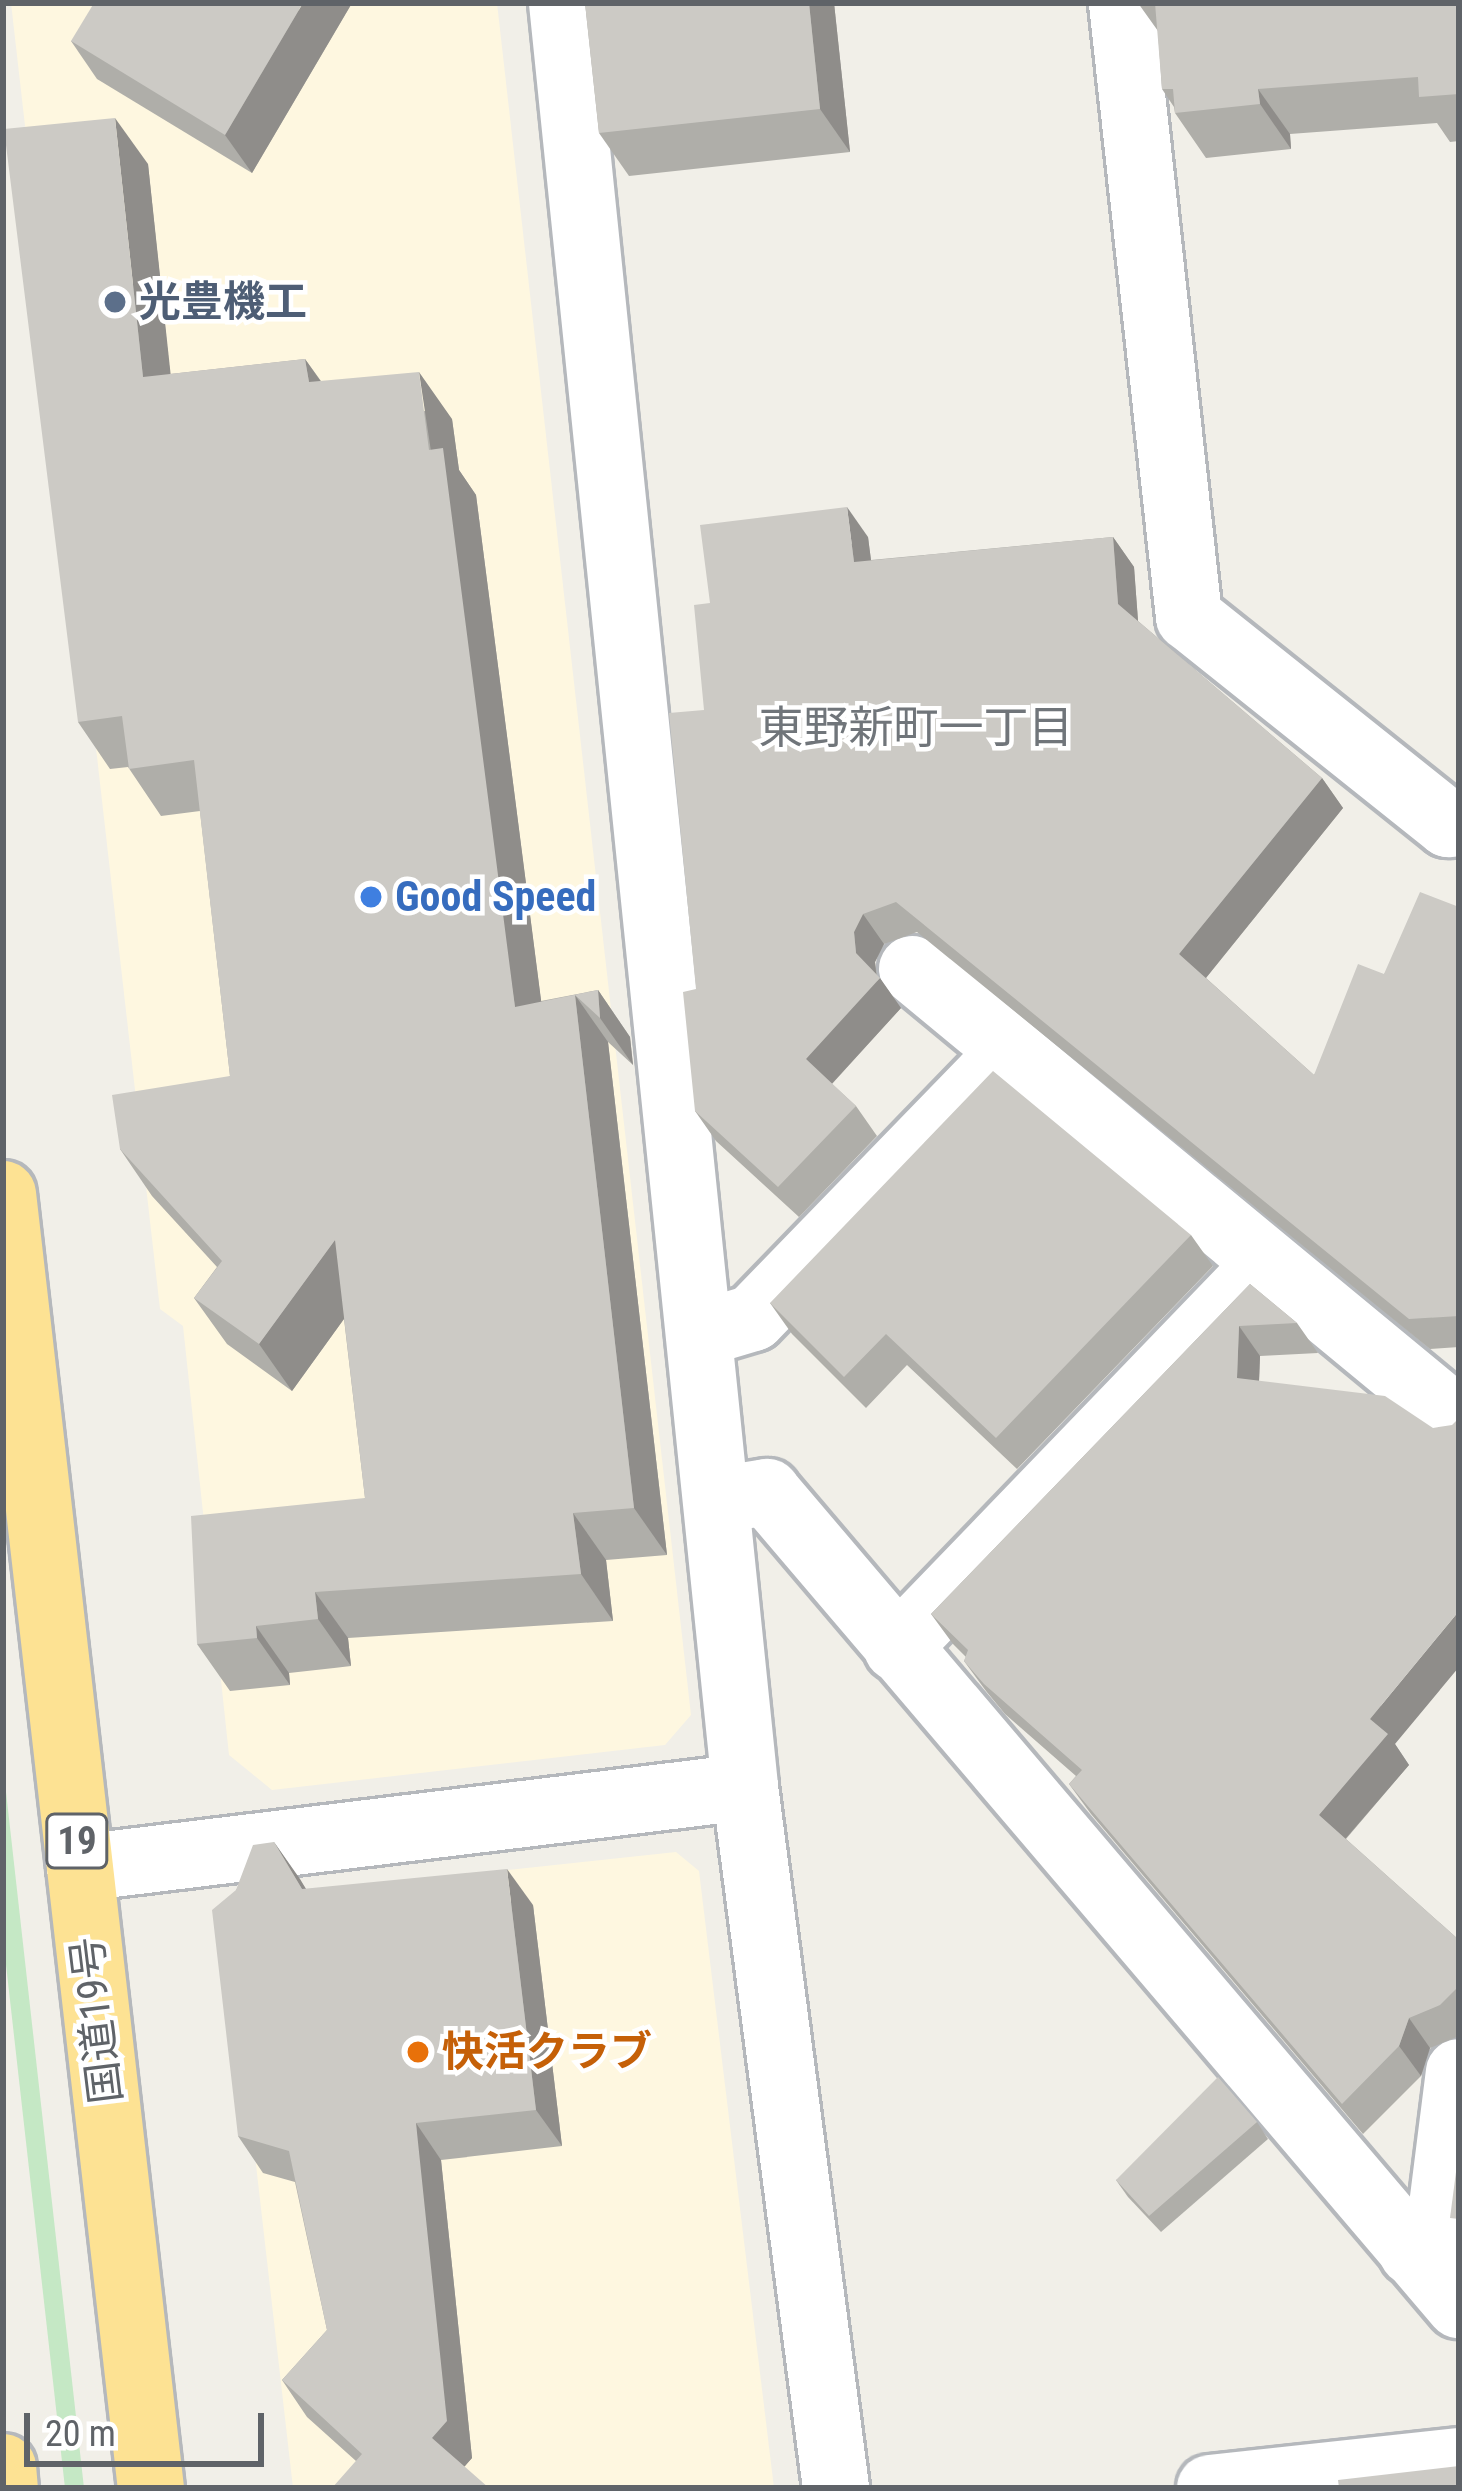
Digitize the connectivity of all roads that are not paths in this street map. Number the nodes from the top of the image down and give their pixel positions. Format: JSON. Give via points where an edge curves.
{"nodes":[{"id":1,"x":562,"y":3,"type":"edge"},
{"id":2,"x":1123,"y":3,"type":"edge"},
{"id":3,"x":1459,"y":824,"type":"edge"},
{"id":4,"x":912,"y":969,"type":"dead end"},
{"id":5,"x":1008,"y":1055,"type":"junction"},
{"id":6,"x":3,"y":1194,"type":"edge"},
{"id":7,"x":1264,"y":1267,"type":"junction"},
{"id":8,"x":699,"y":1334,"type":"junction"},
{"id":9,"x":1459,"y":1421,"type":"edge"},
{"id":10,"x":718,"y":1500,"type":"junction"},
{"id":11,"x":898,"y":1648,"type":"junction"},
{"id":12,"x":745,"y":1787,"type":"junction"},
{"id":13,"x":80,"y":1868,"type":"junction"},
{"id":14,"x":1459,"y":2072,"type":"edge"},
{"id":15,"x":1412,"y":2252,"type":"junction"},
{"id":16,"x":1459,"y":2305,"type":"edge"},
{"id":17,"x":1459,"y":2461,"type":"edge"},
{"id":18,"x":3,"y":2467,"type":"edge"},
{"id":19,"x":5,"y":2488,"type":"edge"},
{"id":20,"x":151,"y":2488,"type":"edge"},
{"id":21,"x":836,"y":2488,"type":"edge"},
{"id":22,"x":1210,"y":2488,"type":"edge"}],
"edges":[{"from":1,"to":8,"type":"street"},
{"from":2,"to":3,"type":"street","via":[[1189,617],[1448,824]]},
{"from":4,"to":5,"type":"street"},
{"from":5,"to":7,"type":"street"},
{"from":5,"to":8,"type":"street","via":[[753,1318]]},
{"from":6,"to":13,"type":"highway","name":"国道19号","number":"19"},
{"from":7,"to":9,"type":"street"},
{"from":7,"to":11,"type":"street"},
{"from":8,"to":10,"type":"street"},
{"from":10,"to":11,"type":"street","via":[[767,1492]]},
{"from":10,"to":12,"type":"street"},
{"from":11,"to":15,"type":"street"},
{"from":12,"to":13,"type":"street"},
{"from":12,"to":21,"type":"street"},
{"from":13,"to":20,"type":"highway","name":"国道19号","number":"19"},
{"from":14,"to":15,"type":"street","via":[[1441,2222]]},
{"from":15,"to":16,"type":"street"},
{"from":17,"to":22,"type":"street"},
{"from":18,"to":19,"type":"highway"}]}
